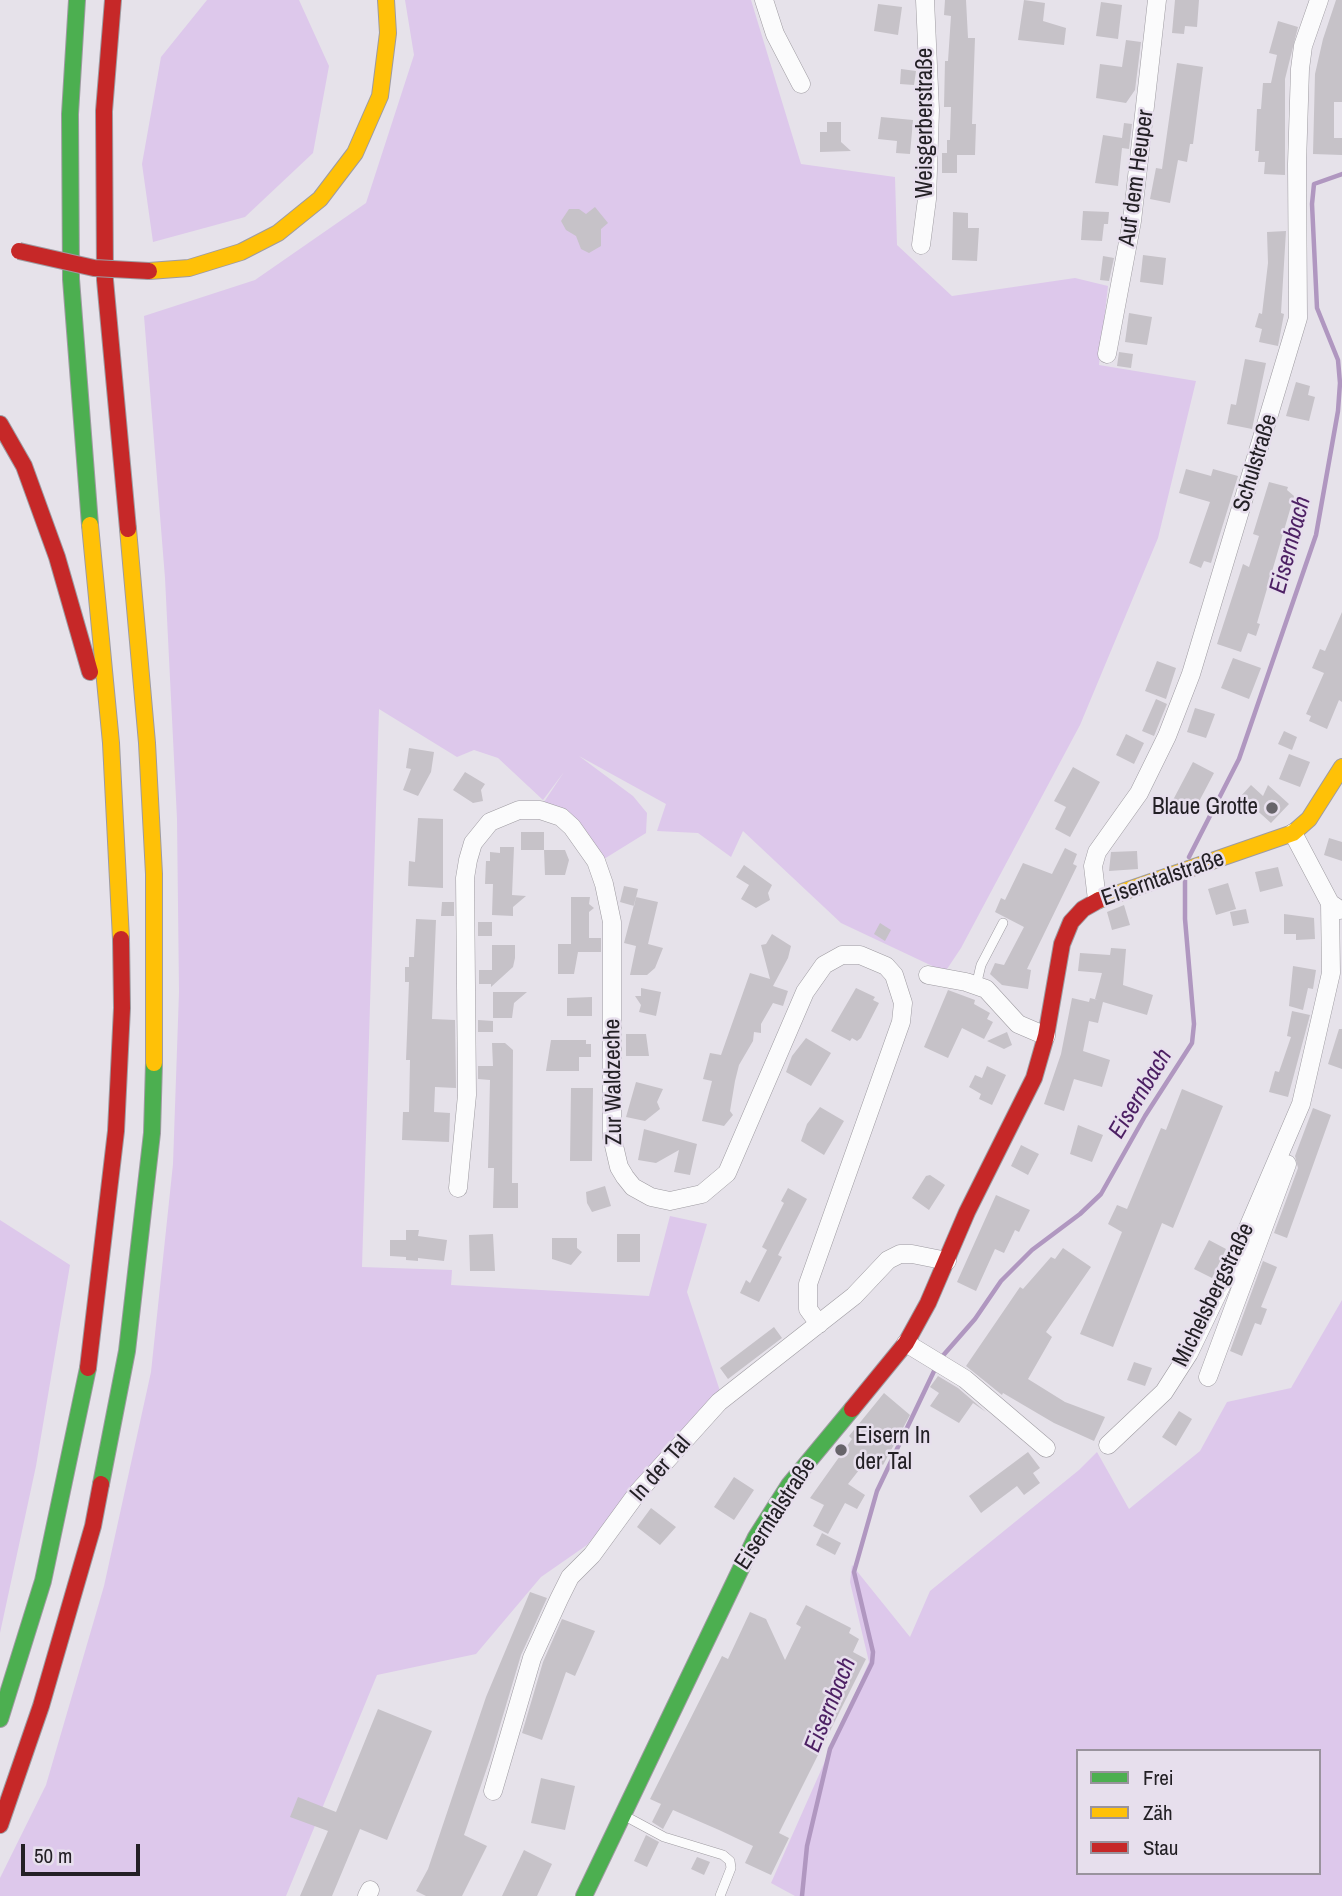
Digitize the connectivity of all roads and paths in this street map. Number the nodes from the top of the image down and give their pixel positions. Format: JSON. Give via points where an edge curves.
{"nodes":[{"id":1,"x":77,"y":0,"type":"edge"},
{"id":2,"x":113,"y":0,"type":"edge"},
{"id":3,"x":386,"y":0,"type":"edge"},
{"id":4,"x":765,"y":0,"type":"edge"},
{"id":5,"x":925,"y":0,"type":"edge"},
{"id":6,"x":1157,"y":0,"type":"edge"},
{"id":7,"x":1320,"y":0,"type":"edge"},
{"id":8,"x":128,"y":24,"type":"dead end"},
{"id":9,"x":801,"y":84,"type":"dead end"},
{"id":10,"x":104,"y":111,"type":"junction"},
{"id":11,"x":0,"y":245,"type":"edge"},
{"id":12,"x":921,"y":245,"type":"dead end"},
{"id":13,"x":1107,"y":354,"type":"dead end"},
{"id":14,"x":0,"y":424,"type":"edge"},
{"id":15,"x":111,"y":743,"type":"junction"},
{"id":16,"x":1342,"y":767,"type":"edge"},
{"id":17,"x":1293,"y":833,"type":"junction"},
{"id":18,"x":1097,"y":900,"type":"junction"},
{"id":19,"x":1336,"y":908,"type":"edge"},
{"id":20,"x":1003,"y":923,"type":"dead end"},
{"id":21,"x":928,"y":975,"type":"dead end"},
{"id":22,"x":976,"y":986,"type":"junction"},
{"id":23,"x":1046,"y":1036,"type":"junction"},
{"id":24,"x":1292,"y":1126,"type":"junction"},
{"id":25,"x":458,"y":1188,"type":"dead end"},
{"id":26,"x":947,"y":1261,"type":"junction"},
{"id":27,"x":819,"y":1324,"type":"junction"},
{"id":28,"x":906,"y":1343,"type":"junction"},
{"id":29,"x":1208,"y":1377,"type":"dead end"},
{"id":30,"x":1108,"y":1445,"type":"dead end"},
{"id":31,"x":1046,"y":1448,"type":"dead end"},
{"id":32,"x":0,"y":1720,"type":"edge"},
{"id":33,"x":493,"y":1791,"type":"dead end"},
{"id":34,"x":623,"y":1815,"type":"junction"},
{"id":35,"x":0,"y":1825,"type":"edge"},
{"id":36,"x":584,"y":1896,"type":"edge"},
{"id":37,"x":720,"y":1896,"type":"edge"}],
"edges":[{"from":1,"to":15,"type":"main road","via":[[69,114],[71,279]]},
{"from":2,"to":10,"type":"main road"},
{"from":3,"to":11,"type":"main road","bridge":true,"via":[[388,33],[380,96],[355,153],[328,189],[293,222],[241,252],[189,268],[94,268]]},
{"from":4,"to":9,"type":"street","via":[[775,34]]},
{"from":5,"to":12,"type":"street","name":"Weisgerberstraße","via":[[930,110]]},
{"from":6,"to":13,"type":"street","name":"Auf dem Heuper","via":[[1134,208]]},
{"from":7,"to":18,"type":"street","name":"Schulstraße","via":[[1303,46],[1300,69],[1298,317],[1191,674],[1139,793],[1097,852],[1093,866]]},
{"from":8,"to":10,"type":"main road"},
{"from":10,"to":35,"type":"main road","via":[[105,280],[155,874],[152,1133],[127,1351],[101,1489],[77,1588]]},
{"from":14,"to":15,"type":"main road","via":[[24,466],[57,557]]},
{"from":15,"to":32,"type":"main road","via":[[120,874],[122,1008],[117,1131],[92,1345],[77,1423],[43,1581]]},
{"from":16,"to":17,"type":"main road","name":"Eiserntalstraße","via":[[1309,819]]},
{"from":17,"to":18,"type":"main road","name":"Eiserntalstraße"},
{"from":17,"to":19,"type":"street"},
{"from":18,"to":23,"type":"main road","name":"Eiserntalstraße","via":[[1072,922],[1062,944]]},
{"from":19,"to":24,"type":"street","name":"Michelsbergstraße","via":[[1331,973]]},
{"from":20,"to":22,"type":"lane","via":[[981,965]]},
{"from":21,"to":22,"type":"street"},
{"from":22,"to":23,"type":"street","via":[[985,989],[1018,1024]]},
{"from":23,"to":26,"type":"main road","name":"Eiserntalstraße","via":[[1034,1078]]},
{"from":24,"to":29,"type":"street","name":"Michelsbergstraße","via":[[1295,1134],[1289,1160]]},
{"from":24,"to":30,"type":"street","name":"Michelsbergstraße","via":[[1189,1353],[1164,1392]]},
{"from":25,"to":27,"type":"street","name":"Zur Waldzeche","via":[[467,1095],[468,860],[473,844],[491,822],[519,810],[540,810],[561,817],[572,827],[596,861],[604,884],[612,922],[612,1137],[625,1177],[651,1197],[670,1201],[702,1194],[727,1172],[805,992],[824,965],[842,955],[860,955],[886,965],[894,975],[903,1003],[901,1022],[808,1284],[808,1309]]},
{"from":26,"to":27,"type":"street","name":"In der Tal","via":[[900,1254]]},
{"from":26,"to":28,"type":"main road","name":"Eiserntalstraße"},
{"from":27,"to":33,"type":"street","name":"In der Tal","via":[[719,1402],[570,1577],[532,1658]]},
{"from":28,"to":31,"type":"street","via":[[965,1379]]},
{"from":28,"to":34,"type":"main road","name":"Eiserntalstraße","via":[[789,1485],[756,1537]]},
{"from":34,"to":36,"type":"main road","name":"Eiserntalstraße"},
{"from":34,"to":37,"type":"lane","via":[[664,1837],[723,1855],[731,1868]]}]}
